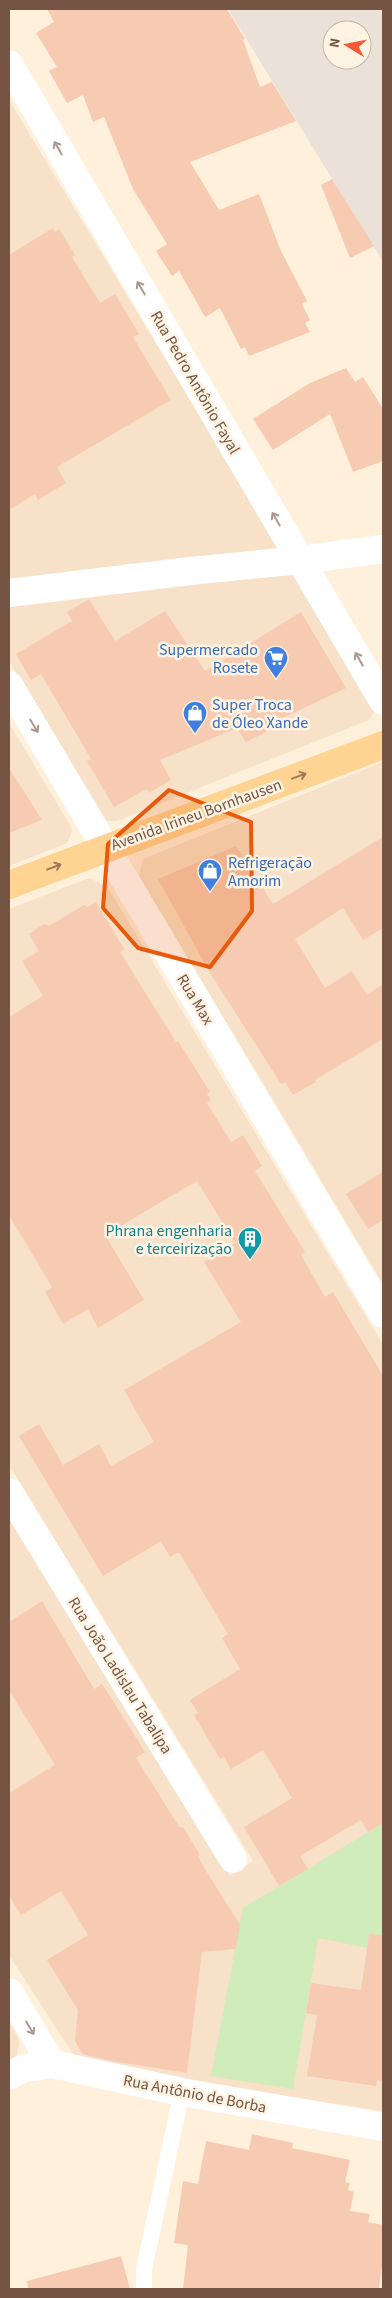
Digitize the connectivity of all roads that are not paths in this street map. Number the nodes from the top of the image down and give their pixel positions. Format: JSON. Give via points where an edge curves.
{"nodes":[{"id":1,"x":9,"y":64,"type":"edge"},
{"id":2,"x":383,"y":549,"type":"edge"},
{"id":3,"x":301,"y":560,"type":"junction"},
{"id":4,"x":9,"y":593,"type":"edge"},
{"id":5,"x":9,"y":684,"type":"edge"},
{"id":6,"x":383,"y":701,"type":"edge"},
{"id":7,"x":383,"y":745,"type":"edge"},
{"id":8,"x":106,"y":847,"type":"junction"},
{"id":9,"x":9,"y":885,"type":"edge"},
{"id":10,"x":383,"y":1314,"type":"edge"},
{"id":11,"x":9,"y":1492,"type":"edge"},
{"id":12,"x":233,"y":1859,"type":"dead end"},
{"id":13,"x":9,"y":1992,"type":"edge"},
{"id":14,"x":52,"y":2064,"type":"junction"},
{"id":15,"x":9,"y":2076,"type":"edge"},
{"id":16,"x":182,"y":2092,"type":"junction"},
{"id":17,"x":383,"y":2127,"type":"edge"},
{"id":18,"x":144,"y":2289,"type":"edge"}],
"edges":[{"from":3,"to":1,"type":"street","name":"Rua Pedro Antônio Fayal","one_way":true},
{"from":2,"to":3,"type":"street"},
{"from":3,"to":4,"type":"street"},
{"from":6,"to":3,"type":"street","name":"Rua Pedro Antônio Fayal","one_way":true},
{"from":5,"to":8,"type":"street","name":"Rua Max","one_way":true},
{"from":8,"to":7,"type":"main road","name":"Avenida Irineu Bornhausen","one_way":true},
{"from":9,"to":8,"type":"main road","name":"Avenida Irineu Bornhausen","one_way":true},
{"from":8,"to":10,"type":"street","name":"Rua Max"},
{"from":11,"to":12,"type":"street","name":"Rua João Ladislau Tabalipa"},
{"from":13,"to":14,"type":"street","one_way":true},
{"from":14,"to":15,"type":"street","name":"Rua Antônio de Borba","via":[[22,2069]]},
{"from":14,"to":16,"type":"street","name":"Rua Antônio de Borba"},
{"from":16,"to":17,"type":"street","name":"Rua Antônio de Borba"},
{"from":16,"to":18,"type":"lane","via":[[144,2269]]}]}
